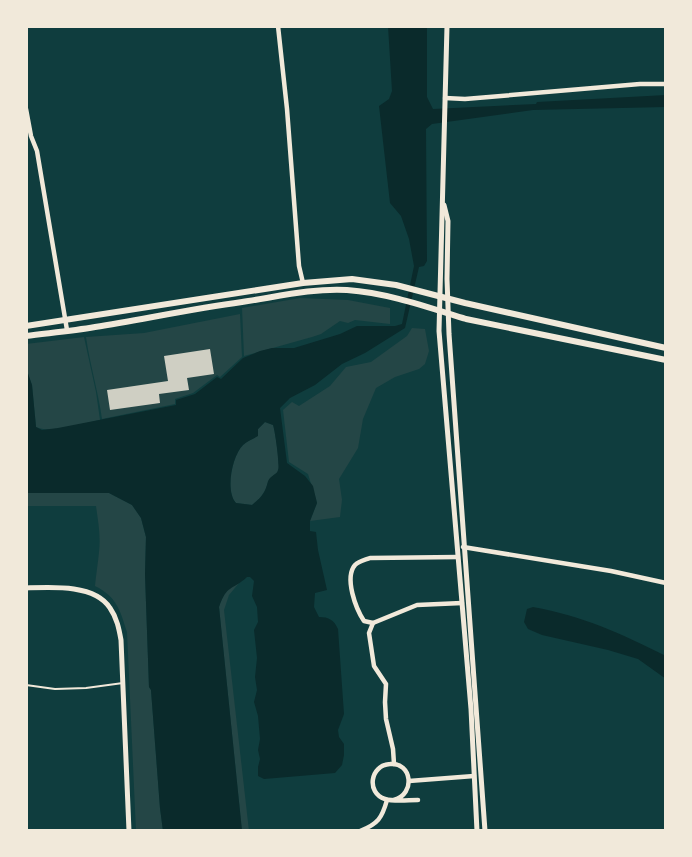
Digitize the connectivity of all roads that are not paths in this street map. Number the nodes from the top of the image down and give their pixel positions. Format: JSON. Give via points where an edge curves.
{"nodes":[{"id":1,"x":278,"y":26,"type":"edge"},
{"id":2,"x":447,"y":26,"type":"edge"},
{"id":3,"x":666,"y":85,"type":"edge"},
{"id":4,"x":445,"y":100,"type":"junction"},
{"id":5,"x":26,"y":109,"type":"edge"},
{"id":6,"x":443,"y":202,"type":"junction"},
{"id":7,"x":303,"y":283,"type":"junction"},
{"id":8,"x":439,"y":296,"type":"junction"},
{"id":9,"x":448,"y":298,"type":"junction"},
{"id":10,"x":439,"y":311,"type":"junction"},
{"id":11,"x":449,"y":314,"type":"junction"},
{"id":12,"x":66,"y":320,"type":"junction"},
{"id":13,"x":26,"y":326,"type":"edge"},
{"id":14,"x":67,"y":330,"type":"junction"},
{"id":15,"x":26,"y":336,"type":"edge"},
{"id":16,"x":666,"y":348,"type":"edge"},
{"id":17,"x":666,"y":360,"type":"edge"},
{"id":18,"x":461,"y":546,"type":"junction"},
{"id":19,"x":458,"y":556,"type":"junction"},
{"id":20,"x":666,"y":583,"type":"edge"},
{"id":21,"x":26,"y":588,"type":"edge"},
{"id":22,"x":461,"y":603,"type":"junction"},
{"id":23,"x":373,"y":623,"type":"junction"},
{"id":24,"x":123,"y":683,"type":"junction"},
{"id":25,"x":26,"y":685,"type":"edge"},
{"id":26,"x":394,"y":764,"type":"junction"},
{"id":27,"x":475,"y":776,"type":"junction"},
{"id":28,"x":409,"y":781,"type":"junction"},
{"id":29,"x":390,"y":800,"type":"junction"},
{"id":30,"x":418,"y":800,"type":"dead end"},
{"id":31,"x":129,"y":831,"type":"edge"},
{"id":32,"x":360,"y":831,"type":"edge"},
{"id":33,"x":477,"y":831,"type":"edge"},
{"id":34,"x":485,"y":831,"type":"edge"}],
"edges":[{"from":1,"to":7,"type":"street"},
{"from":2,"to":4,"type":"street"},
{"from":3,"to":4,"type":"street"},
{"from":4,"to":6,"type":"street"},
{"from":5,"to":12,"type":"street"},
{"from":6,"to":8,"type":"street"},
{"from":6,"to":9,"type":"street","via":[[448,221]]},
{"from":7,"to":8,"type":"main road","via":[[352,279]]},
{"from":7,"to":12,"type":"main road"},
{"from":8,"to":9,"type":"main road"},
{"from":8,"to":10,"type":"street"},
{"from":9,"to":11,"type":"street"},
{"from":9,"to":16,"type":"main road"},
{"from":10,"to":11,"type":"main road"},
{"from":10,"to":14,"type":"main road","via":[[363,292],[319,290]]},
{"from":10,"to":18,"type":"street"},
{"from":11,"to":17,"type":"main road"},
{"from":11,"to":18,"type":"street"},
{"from":12,"to":13,"type":"main road"},
{"from":12,"to":14,"type":"street"},
{"from":14,"to":15,"type":"main road"},
{"from":18,"to":19,"type":"street"},
{"from":18,"to":20,"type":"street"},
{"from":18,"to":34,"type":"street"},
{"from":19,"to":22,"type":"street"},
{"from":19,"to":23,"type":"street","via":[[370,558],[357,563],[351,570],[350,585],[359,613],[364,621]]},
{"from":21,"to":24,"type":"street","via":[[63,587],[99,597],[110,606],[121,640]]},
{"from":22,"to":23,"type":"street","via":[[416,605]]},
{"from":22,"to":27,"type":"street"},
{"from":23,"to":26,"type":"street","via":[[369,633],[374,666],[386,684]]},
{"from":24,"to":25,"type":"lane","via":[[55,689]]},
{"from":24,"to":31,"type":"street"},
{"from":26,"to":28,"type":"street","via":[[404,770]]},
{"from":26,"to":29,"type":"street","via":[[381,766],[373,775],[373,788]]},
{"from":27,"to":28,"type":"street"},
{"from":27,"to":33,"type":"street"},
{"from":28,"to":29,"type":"street","via":[[401,798]]},
{"from":29,"to":30,"type":"street"},
{"from":29,"to":32,"type":"street","via":[[376,823]]}]}
